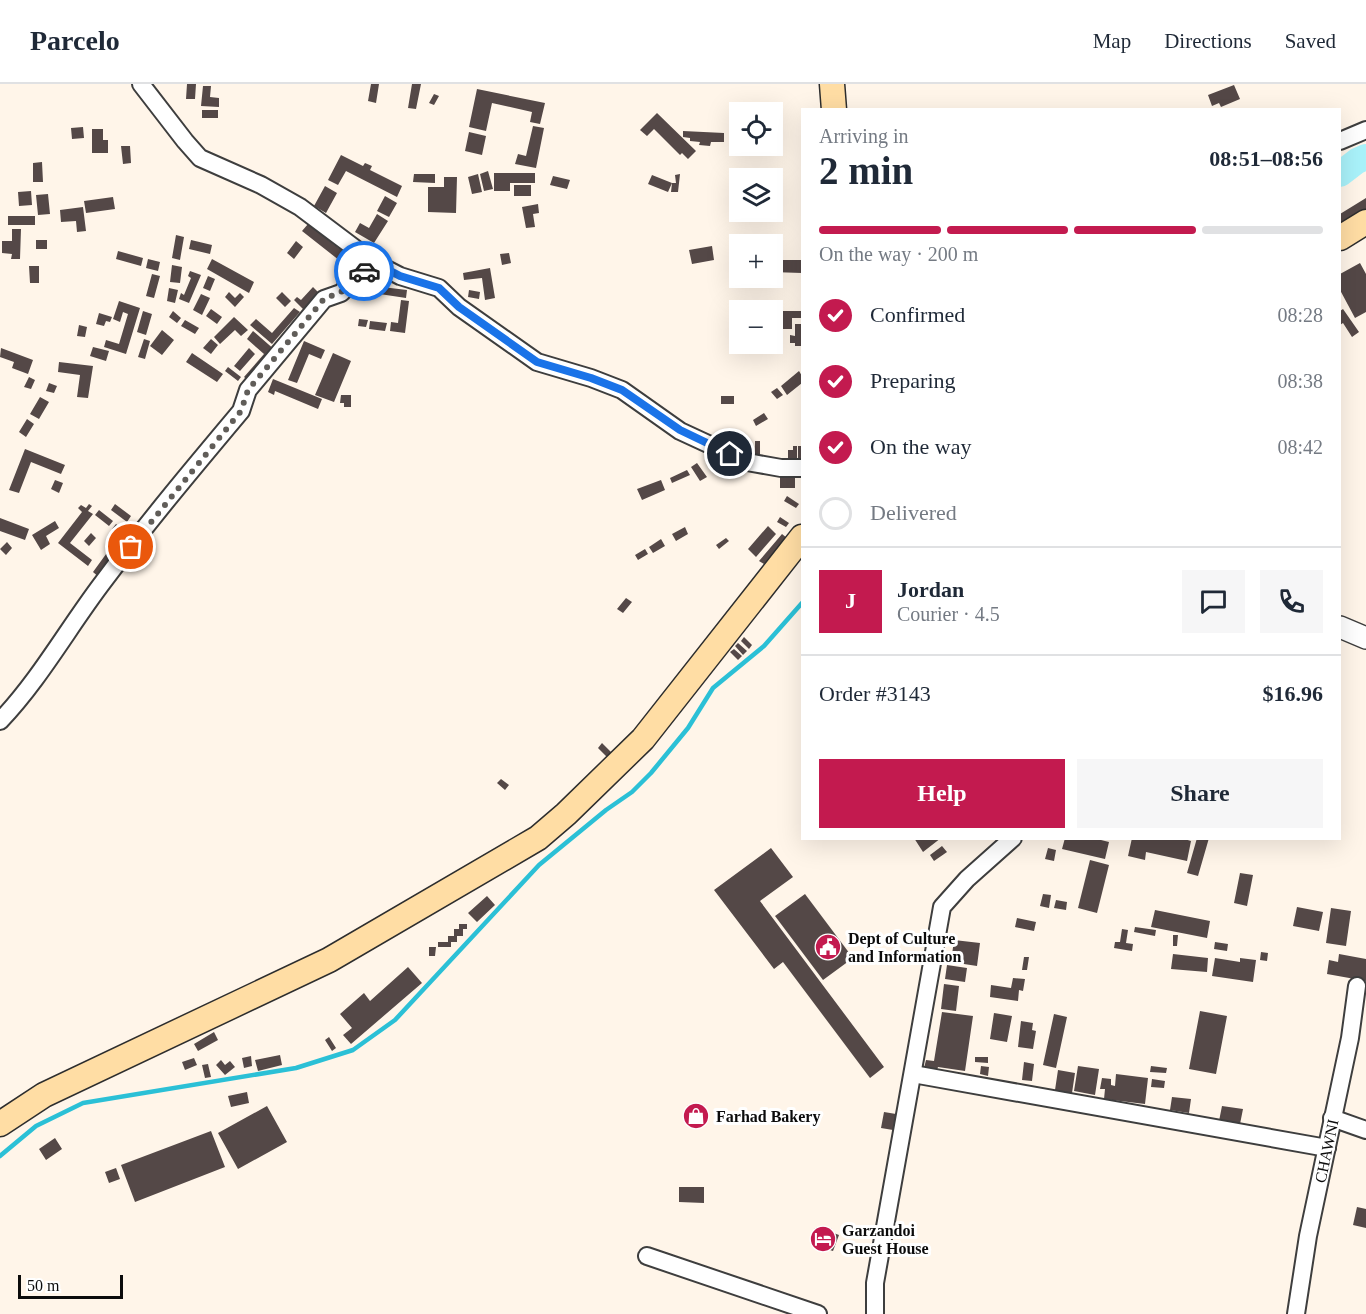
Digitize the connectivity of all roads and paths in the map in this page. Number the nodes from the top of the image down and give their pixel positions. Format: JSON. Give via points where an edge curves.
{"nodes":[{"id":1,"x":141,"y":84,"type":"edge"},
{"id":2,"x":832,"y":84,"type":"edge"},
{"id":3,"x":834,"y":108,"type":"edge"},
{"id":4,"x":1366,"y":130,"type":"edge"},
{"id":5,"x":1341,"y":141,"type":"edge"},
{"id":6,"x":1366,"y":222,"type":"edge"},
{"id":7,"x":1341,"y":237,"type":"edge"},
{"id":8,"x":373,"y":262,"type":"junction"},
{"id":9,"x":801,"y":468,"type":"edge"},
{"id":10,"x":801,"y":538,"type":"edge"},
{"id":11,"x":1341,"y":627,"type":"edge"},
{"id":12,"x":1366,"y":638,"type":"edge"},
{"id":13,"x":0,"y":721,"type":"edge"},
{"id":14,"x":1011,"y":840,"type":"edge"},
{"id":15,"x":1357,"y":986,"type":"dead end"},
{"id":16,"x":913,"y":1074,"type":"junction"},
{"id":17,"x":1332,"y":1118,"type":"junction"},
{"id":18,"x":0,"y":1124,"type":"edge"},
{"id":19,"x":1366,"y":1130,"type":"edge"},
{"id":20,"x":1326,"y":1148,"type":"junction"},
{"id":21,"x":647,"y":1256,"type":"dead end"},
{"id":22,"x":818,"y":1314,"type":"edge"},
{"id":23,"x":875,"y":1314,"type":"edge"},
{"id":24,"x":1296,"y":1314,"type":"edge"}],
"edges":[{"from":1,"to":8,"type":"street","via":[[200,158],[300,207]]},
{"from":2,"to":3,"type":"main road"},
{"from":4,"to":5,"type":"street"},
{"from":6,"to":7,"type":"main road"},
{"from":8,"to":9,"type":"street","via":[[400,276],[439,288],[459,307],[537,362],[622,390],[680,430],[747,462]]},
{"from":8,"to":13,"type":"street","via":[[341,292],[324,299],[248,390],[241,411],[102,582],[37,677]]},
{"from":10,"to":18,"type":"main road","via":[[643,739],[538,838],[329,960],[44,1095]]},
{"from":11,"to":12,"type":"street"},
{"from":14,"to":16,"type":"street","via":[[942,907]]},
{"from":15,"to":17,"type":"street","name":"CHAWNI"},
{"from":16,"to":20,"type":"street"},
{"from":16,"to":23,"type":"street","via":[[875,1282]]},
{"from":17,"to":19,"type":"street"},
{"from":17,"to":20,"type":"street","name":"CHAWNI"},
{"from":20,"to":24,"type":"street","name":"CHAWNI"},
{"from":21,"to":22,"type":"street"}]}
